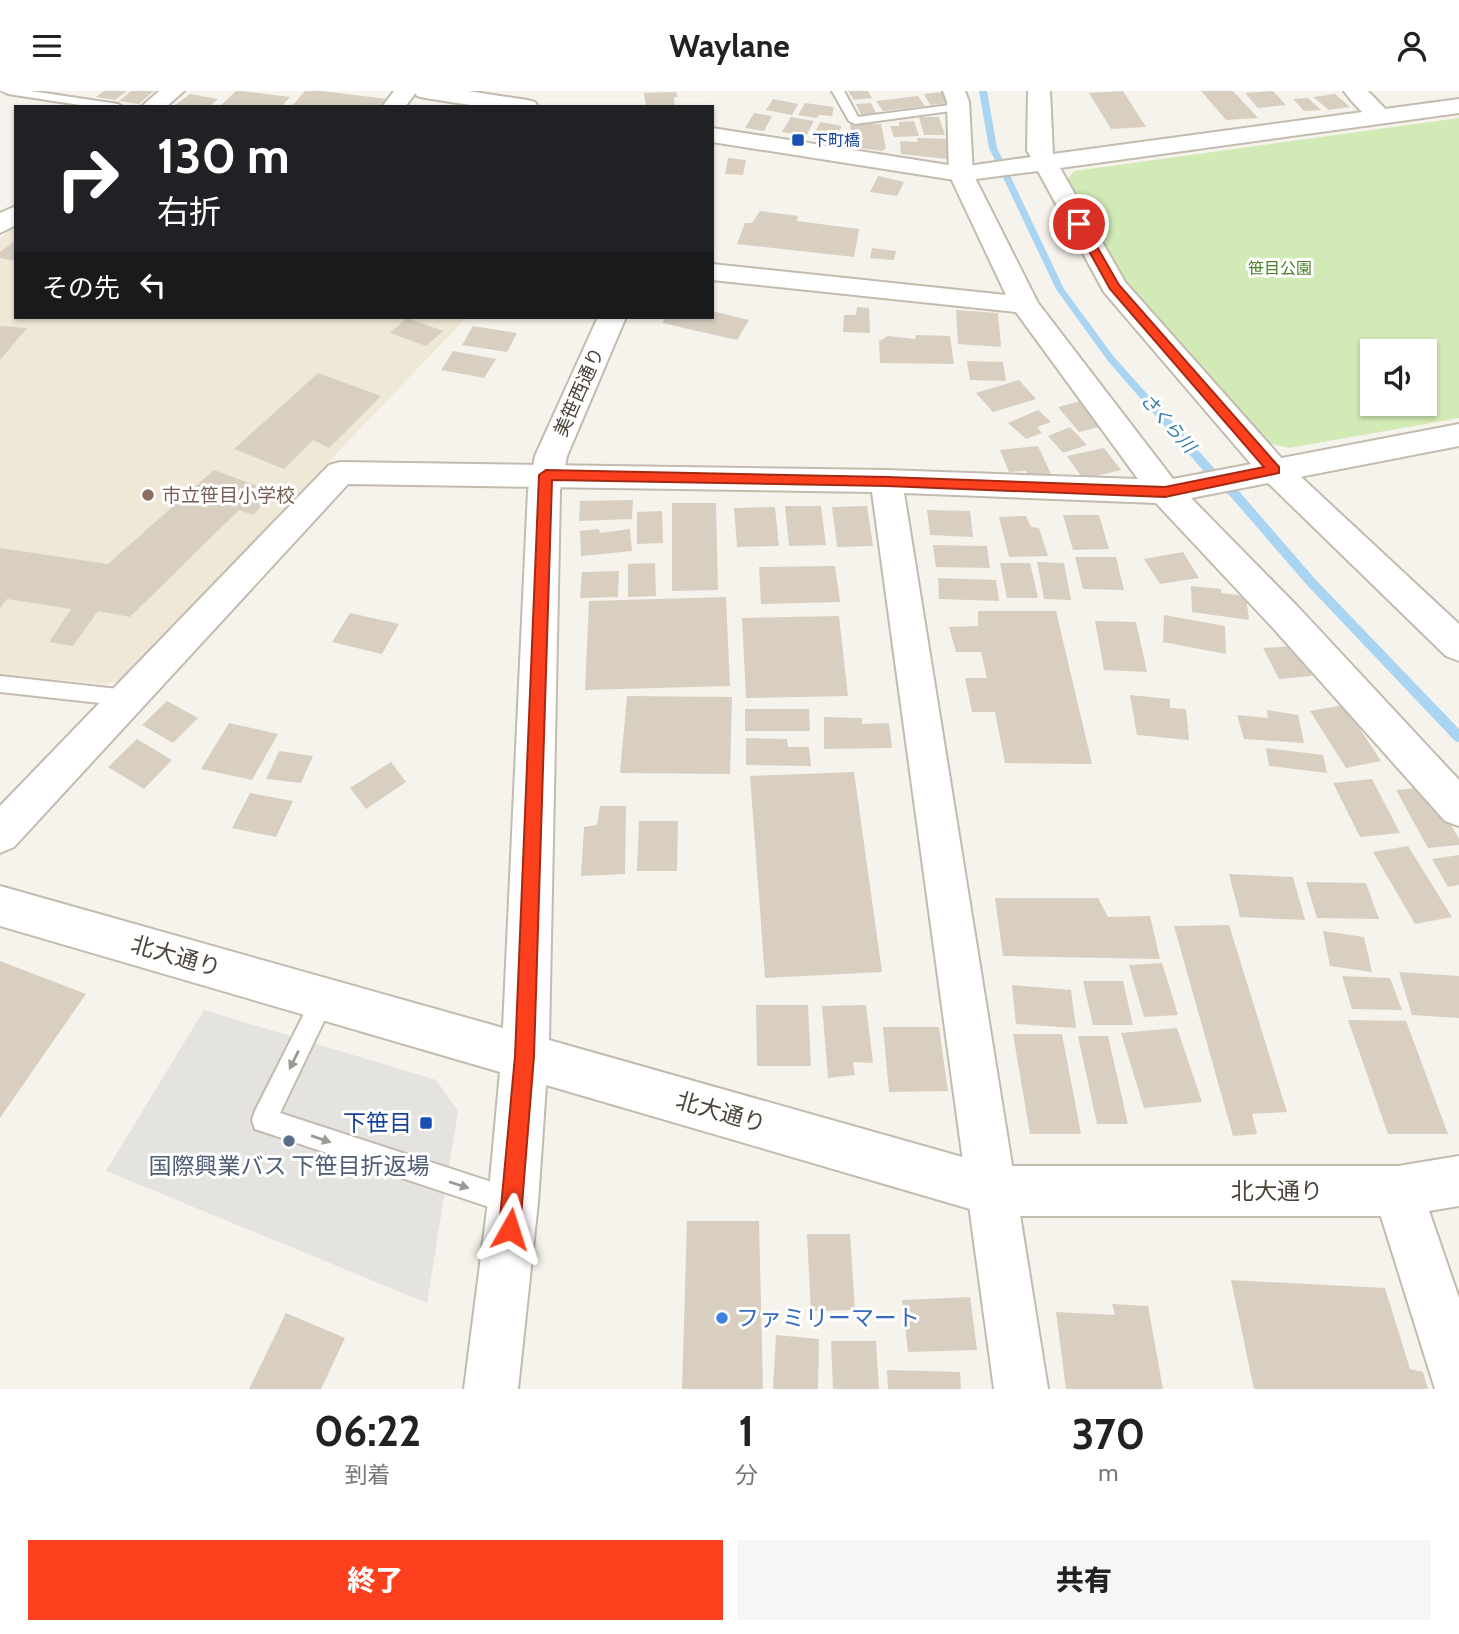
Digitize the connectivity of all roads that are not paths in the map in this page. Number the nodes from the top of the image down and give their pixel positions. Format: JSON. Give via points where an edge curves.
{"nodes":[{"id":1,"x":8,"y":91,"type":"edge"},
{"id":2,"x":173,"y":91,"type":"edge"},
{"id":3,"x":406,"y":91,"type":"edge"},
{"id":4,"x":425,"y":91,"type":"edge"},
{"id":5,"x":838,"y":91,"type":"edge"},
{"id":6,"x":1038,"y":91,"type":"edge"},
{"id":7,"x":1355,"y":91,"type":"edge"},
{"id":8,"x":956,"y":99,"type":"edge"},
{"id":9,"x":104,"y":105,"type":"edge"},
{"id":10,"x":155,"y":105,"type":"edge"},
{"id":11,"x":395,"y":105,"type":"edge"},
{"id":12,"x":514,"y":105,"type":"edge"},
{"id":13,"x":1459,"y":106,"type":"edge"},
{"id":14,"x":1382,"y":117,"type":"junction"},
{"id":15,"x":714,"y":135,"type":"edge"},
{"id":16,"x":1037,"y":163,"type":"junction"},
{"id":17,"x":970,"y":173,"type":"junction"},
{"id":18,"x":714,"y":272,"type":"edge"},
{"id":19,"x":1026,"y":305,"type":"junction"},
{"id":20,"x":611,"y":319,"type":"edge"},
{"id":21,"x":1459,"y":435,"type":"edge"},
{"id":22,"x":1260,"y":473,"type":"junction"},
{"id":23,"x":546,"y":475,"type":"junction"},
{"id":24,"x":887,"y":481,"type":"junction"},
{"id":25,"x":1174,"y":490,"type":"junction"},
{"id":26,"x":1459,"y":646,"type":"edge"},
{"id":27,"x":0,"y":684,"type":"edge"},
{"id":28,"x":127,"y":698,"type":"junction"},
{"id":29,"x":1459,"y":808,"type":"edge"},
{"id":30,"x":0,"y":834,"type":"edge"},
{"id":31,"x":0,"y":906,"type":"edge"},
{"id":32,"x":324,"y":998,"type":"junction"},
{"id":33,"x":525,"y":1056,"type":"junction"},
{"id":34,"x":1459,"y":1181,"type":"edge"},
{"id":35,"x":994,"y":1191,"type":"junction"},
{"id":36,"x":1398,"y":1191,"type":"junction"},
{"id":37,"x":513,"y":1202,"type":"junction"},
{"id":38,"x":1459,"y":1380,"type":"edge"},
{"id":39,"x":491,"y":1389,"type":"edge"},
{"id":40,"x":1021,"y":1389,"type":"edge"}],
"edges":[{"from":1,"to":9,"type":"lane"},
{"from":2,"to":10,"type":"street"},
{"from":3,"to":11,"type":"street"},
{"from":4,"to":12,"type":"street"},
{"from":5,"to":8,"type":"lane","via":[[855,121]]},
{"from":6,"to":16,"type":"street"},
{"from":7,"to":14,"type":"street"},
{"from":8,"to":17,"type":"street"},
{"from":13,"to":14,"type":"street"},
{"from":14,"to":16,"type":"street"},
{"from":15,"to":17,"type":"street"},
{"from":16,"to":17,"type":"street"},
{"from":16,"to":22,"type":"street","via":[[1114,286]]},
{"from":17,"to":19,"type":"street"},
{"from":18,"to":19,"type":"street"},
{"from":19,"to":25,"type":"street"},
{"from":20,"to":23,"type":"street","name":"美笹西通り"},
{"from":21,"to":22,"type":"street"},
{"from":22,"to":25,"type":"street"},
{"from":22,"to":26,"type":"street"},
{"from":23,"to":24,"type":"street"},
{"from":23,"to":28,"type":"street","via":[[340,473]]},
{"from":23,"to":33,"type":"street","name":"美笹西通り"},
{"from":24,"to":25,"type":"street"},
{"from":24,"to":35,"type":"street"},
{"from":25,"to":29,"type":"street"},
{"from":27,"to":28,"type":"lane"},
{"from":28,"to":30,"type":"street"},
{"from":31,"to":32,"type":"street","name":"北大通り"},
{"from":32,"to":33,"type":"street","name":"北大通り"},
{"from":32,"to":37,"type":"lane","one_way":true,"via":[[264,1120]]},
{"from":33,"to":35,"type":"street","name":"北大通り"},
{"from":33,"to":37,"type":"street","name":"美笹西通り"},
{"from":34,"to":36,"type":"street","name":"北大通り"},
{"from":35,"to":36,"type":"street","name":"北大通り"},
{"from":35,"to":40,"type":"street"},
{"from":36,"to":38,"type":"street"},
{"from":37,"to":39,"type":"street","name":"美笹西通り"}]}
